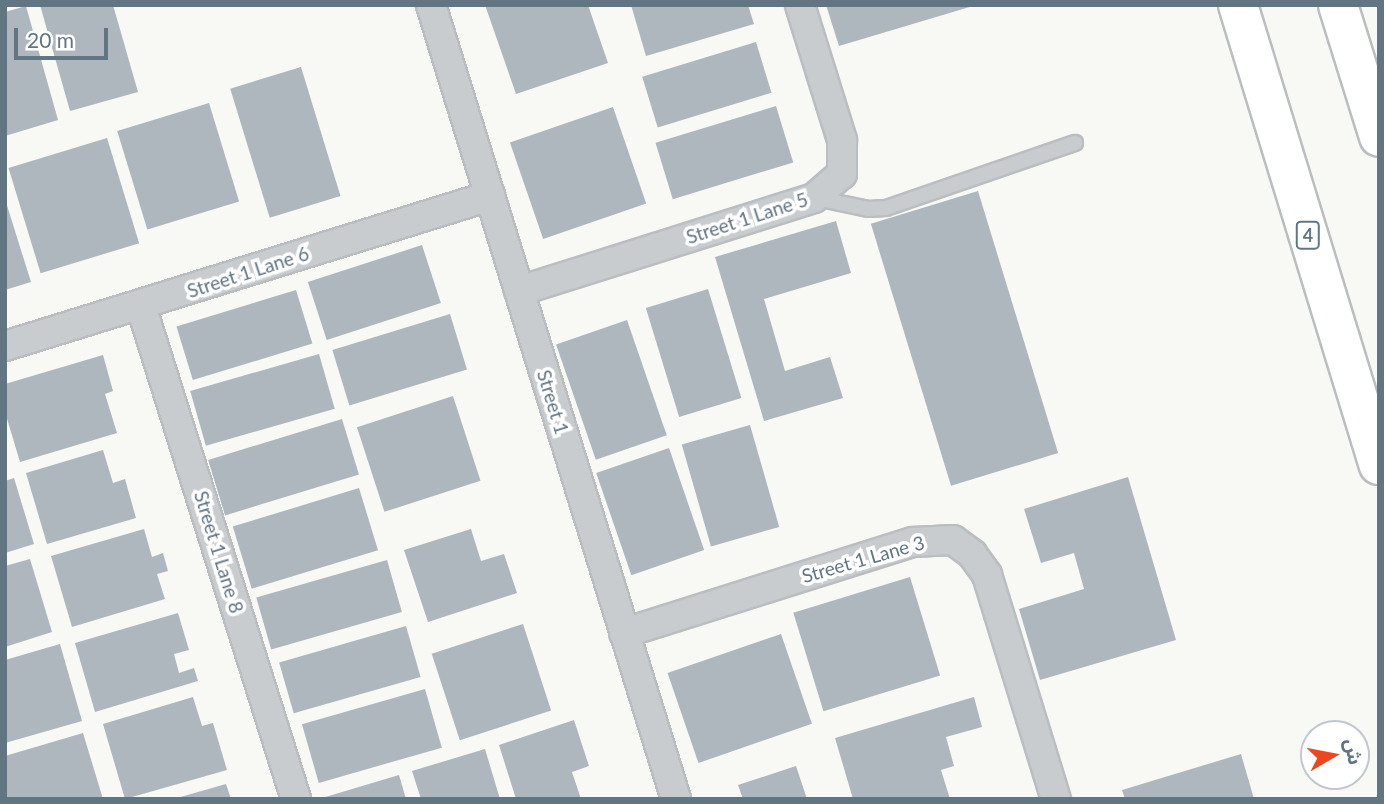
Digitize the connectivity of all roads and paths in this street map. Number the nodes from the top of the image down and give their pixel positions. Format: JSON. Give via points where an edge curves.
{"nodes":[{"id":1,"x":432,"y":5,"type":"edge"},
{"id":2,"x":800,"y":5,"type":"edge"},
{"id":3,"x":1238,"y":5,"type":"edge"},
{"id":4,"x":1338,"y":5,"type":"edge"},
{"id":5,"x":1379,"y":137,"type":"edge"},
{"id":6,"x":1075,"y":143,"type":"dead end"},
{"id":7,"x":490,"y":196,"type":"junction"},
{"id":8,"x":814,"y":198,"type":"junction"},
{"id":9,"x":519,"y":290,"type":"junction"},
{"id":10,"x":141,"y":306,"type":"junction"},
{"id":11,"x":5,"y":346,"type":"edge"},
{"id":12,"x":1379,"y":465,"type":"edge"},
{"id":13,"x":624,"y":633,"type":"junction"},
{"id":14,"x":296,"y":799,"type":"edge"},
{"id":15,"x":676,"y":799,"type":"edge"},
{"id":16,"x":1056,"y":799,"type":"edge"}],
"edges":[{"from":1,"to":7,"type":"street","name":"Street 1"},
{"from":2,"to":8,"type":"street","name":"Street 1 Lane 5","via":[[842,140],[842,174]]},
{"from":3,"to":12,"type":"highway","number":"4"},
{"from":4,"to":5,"type":"highway"},
{"from":6,"to":8,"type":"lane","via":[[886,208]]},
{"from":7,"to":9,"type":"street","name":"Street 1"},
{"from":7,"to":10,"type":"street","name":"Street 1 Lane 6"},
{"from":8,"to":9,"type":"street","name":"Street 1 Lane 5"},
{"from":9,"to":13,"type":"street","name":"Street 1"},
{"from":10,"to":11,"type":"street","name":"Street 1 Lane 6"},
{"from":10,"to":14,"type":"street","name":"Street 1 Lane 8"},
{"from":13,"to":15,"type":"street","name":"Street 1"},
{"from":13,"to":16,"type":"street","name":"Street 1 Lane 3","via":[[913,542],[953,540],[972,554],[987,575]]}]}
